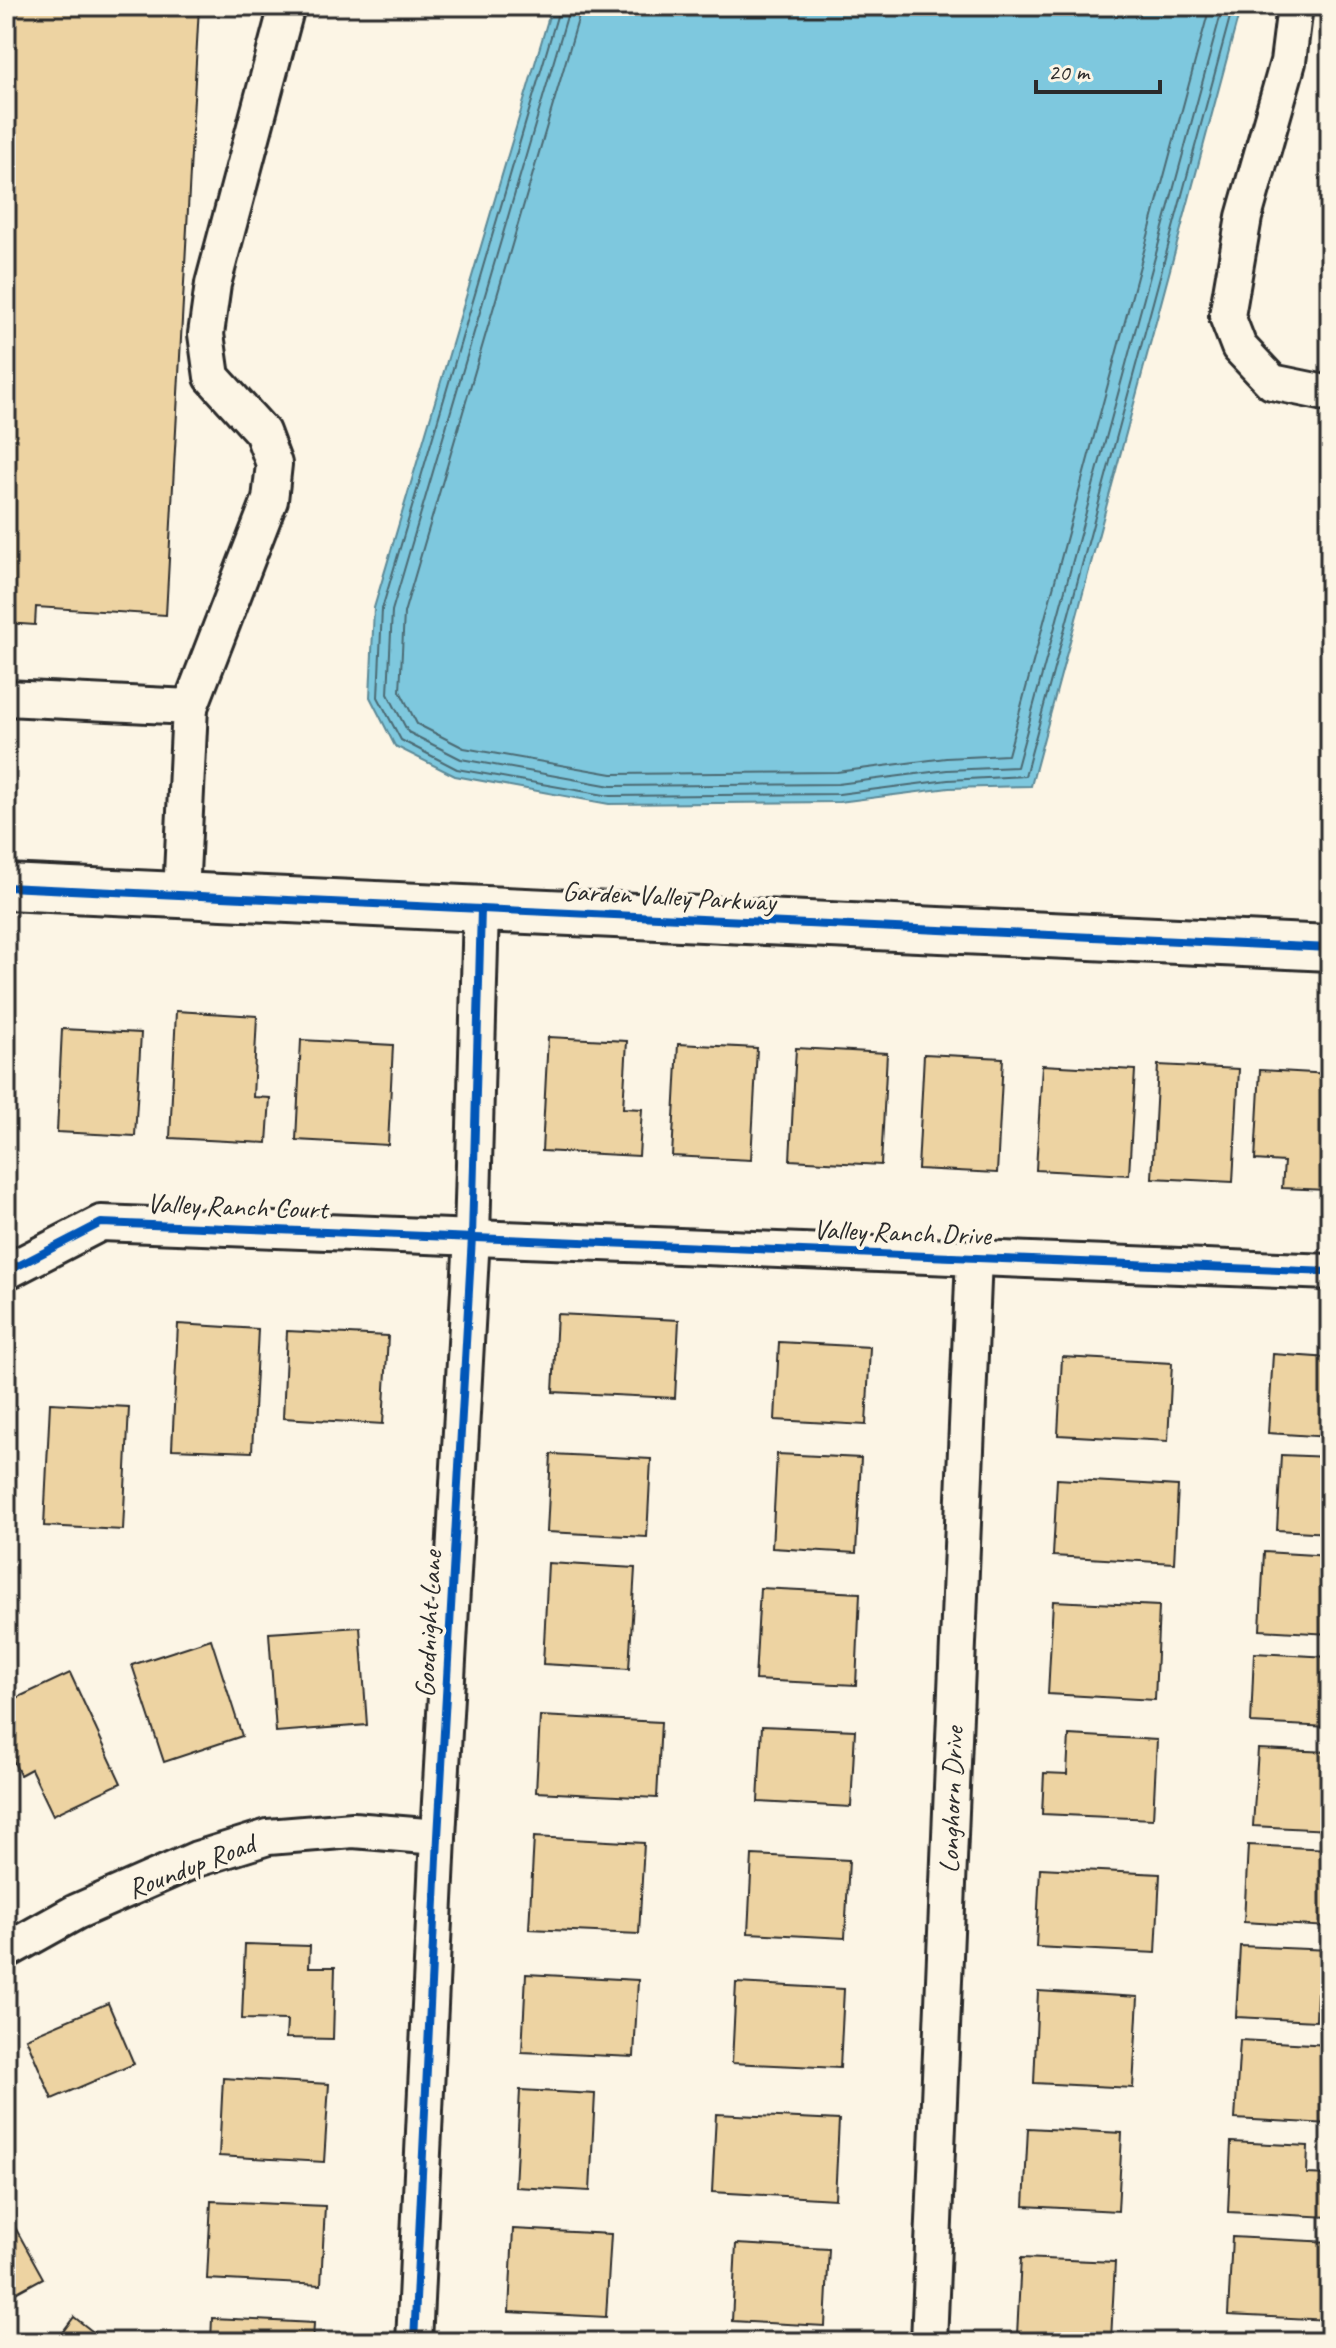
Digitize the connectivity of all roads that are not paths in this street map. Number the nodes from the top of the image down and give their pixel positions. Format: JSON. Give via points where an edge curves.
{"nodes":[{"id":1,"x":287,"y":6,"type":"edge"},
{"id":2,"x":1295,"y":6,"type":"edge"},
{"id":3,"x":1330,"y":394,"type":"edge"},
{"id":4,"x":6,"y":698,"type":"edge"},
{"id":5,"x":190,"y":707,"type":"junction"},
{"id":6,"x":6,"y":887,"type":"edge"},
{"id":7,"x":181,"y":895,"type":"junction"},
{"id":8,"x":481,"y":909,"type":"junction"},
{"id":9,"x":1330,"y":948,"type":"edge"},
{"id":10,"x":472,"y":1237,"type":"junction"},
{"id":11,"x":974,"y":1257,"type":"junction"},
{"id":12,"x":12,"y":1269,"type":"dead end"},
{"id":13,"x":1330,"y":1272,"type":"edge"},
{"id":14,"x":438,"y":1837,"type":"junction"},
{"id":15,"x":6,"y":1951,"type":"edge"},
{"id":16,"x":414,"y":2342,"type":"edge"},
{"id":17,"x":929,"y":2342,"type":"edge"}],
"edges":[{"from":1,"to":5,"type":"street","via":[[213,284],[206,334],[212,377],[262,432],[274,464],[270,500]]},
{"from":2,"to":3,"type":"street","via":[[1288,62],[1244,217],[1227,316],[1239,347],[1272,382]]},
{"from":4,"to":5,"type":"street"},
{"from":5,"to":7,"type":"street"},
{"from":6,"to":7,"type":"street","name":"Garden Valley Parkway"},
{"from":7,"to":8,"type":"street","name":"Garden Valley Parkway"},
{"from":8,"to":9,"type":"street","name":"Garden Valley Parkway"},
{"from":8,"to":10,"type":"street","name":"Goodnight Lane"},
{"from":10,"to":11,"type":"street","name":"Valley Ranch Drive"},
{"from":10,"to":12,"type":"street","name":"Valley Ranch Court","via":[[101,1223]]},
{"from":10,"to":14,"type":"street","name":"Goodnight Lane"},
{"from":11,"to":13,"type":"street","name":"Valley Ranch Drive"},
{"from":11,"to":17,"type":"street","name":"Longhorn Drive"},
{"from":14,"to":15,"type":"street","name":"Roundup Road","via":[[353,1830],[268,1837],[197,1859],[76,1912]]},
{"from":14,"to":16,"type":"street","name":"Goodnight Lane"}]}
